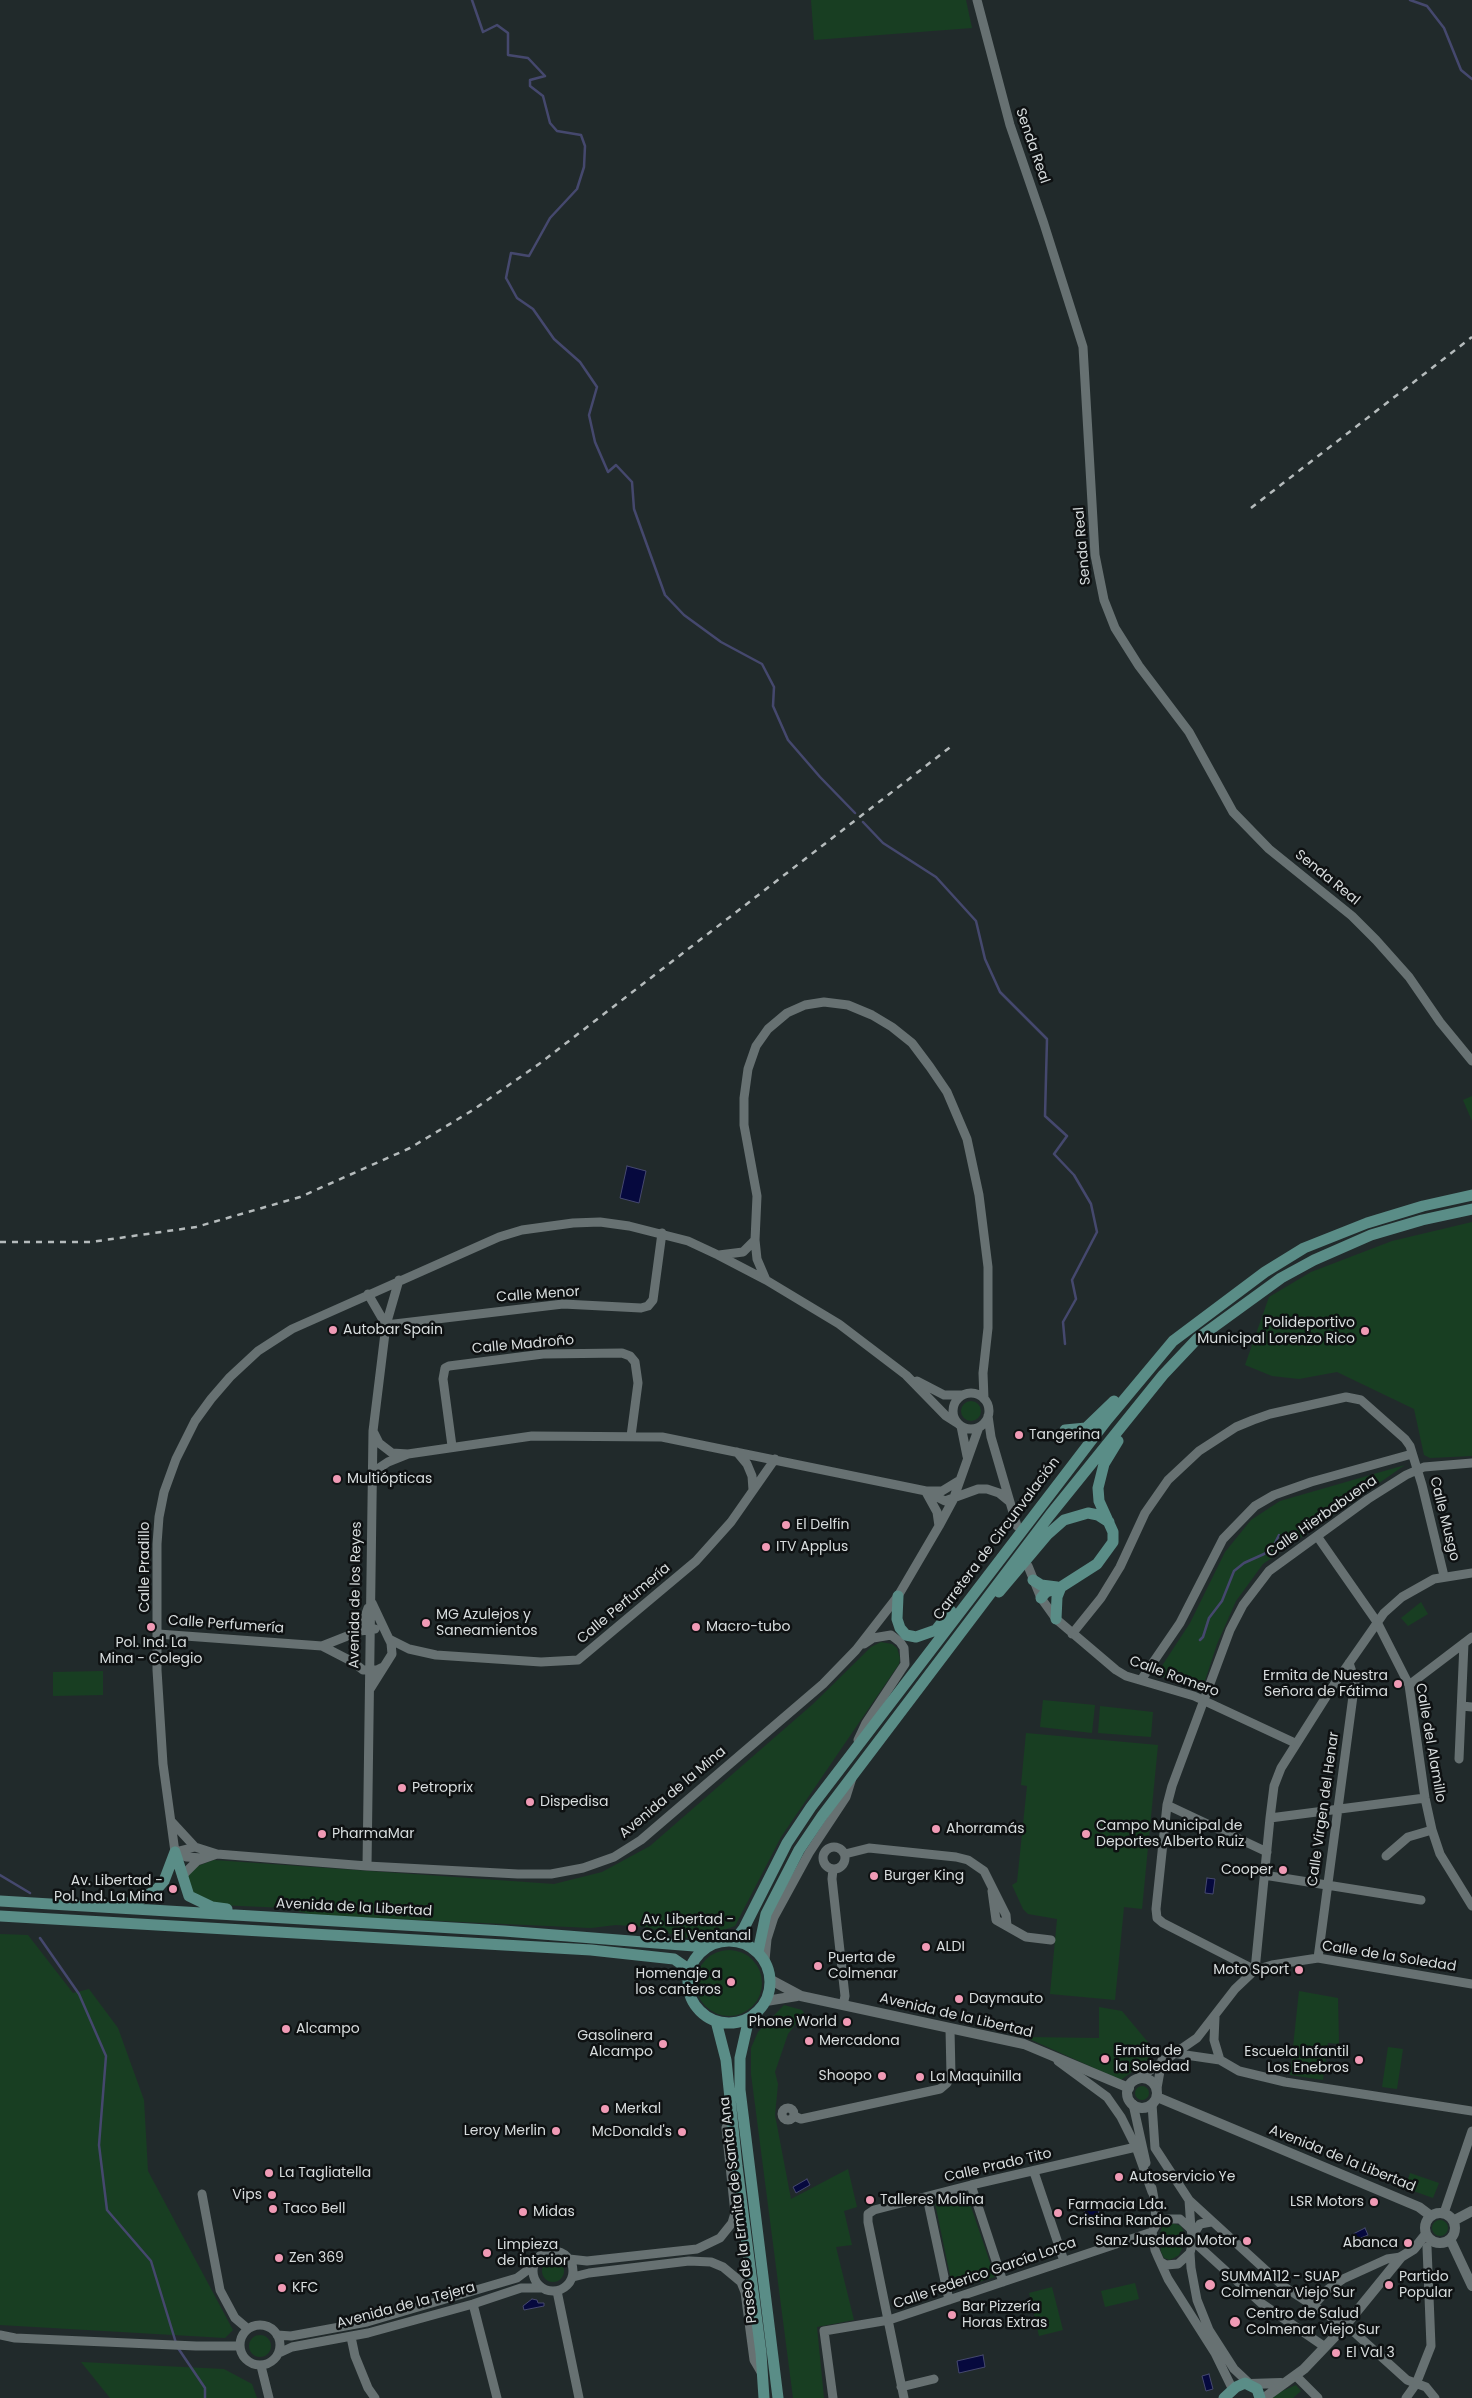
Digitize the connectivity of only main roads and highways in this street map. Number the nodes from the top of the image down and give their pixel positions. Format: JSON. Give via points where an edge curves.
{"nodes":[{"id":1,"x":1472,"y":1195,"type":"edge"},
{"id":2,"x":1472,"y":1209,"type":"edge"},
{"id":3,"x":1173,"y":1341,"type":"junction"},
{"id":4,"x":1162,"y":1375,"type":"junction"},
{"id":5,"x":1065,"y":1430,"type":"dead end"},
{"id":6,"x":1110,"y":1522,"type":"junction"},
{"id":7,"x":999,"y":1561,"type":"junction"},
{"id":8,"x":1033,"y":1580,"type":"road end"},
{"id":9,"x":1062,"y":1587,"type":"junction"},
{"id":10,"x":898,"y":1596,"type":"road end"},
{"id":11,"x":1041,"y":1598,"type":"road end"},
{"id":12,"x":1056,"y":1619,"type":"road end"},
{"id":13,"x":970,"y":1621,"type":"junction"},
{"id":14,"x":0,"y":1902,"type":"edge"},
{"id":15,"x":55,"y":1906,"type":"junction"},
{"id":16,"x":0,"y":1916,"type":"edge"},
{"id":17,"x":303,"y":1920,"type":"junction"},
{"id":18,"x":734,"y":1941,"type":"junction"},
{"id":19,"x":707,"y":1947,"type":"junction"},
{"id":20,"x":761,"y":1956,"type":"junction"},
{"id":21,"x":690,"y":1970,"type":"junction"},
{"id":22,"x":749,"y":2018,"type":"junction"},
{"id":23,"x":716,"y":2021,"type":"junction"},
{"id":24,"x":1229,"y":2395,"type":"edge"},
{"id":25,"x":764,"y":2398,"type":"edge"},
{"id":26,"x":778,"y":2398,"type":"edge"},
{"id":27,"x":1262,"y":2398,"type":"edge"}],
"edges":[{"from":1,"to":3,"type":"main road","name":"Carretera de Circunvalación","via":[[1376,1220],[1304,1248],[1265,1272]]},
{"from":2,"to":4,"type":"main road","name":"Carretera de Circunvalación","via":[[1372,1235],[1314,1260],[1281,1278],[1197,1339]]},
{"from":3,"to":5,"type":"main road","via":[[1146,1364],[1094,1423],[1077,1430]]},
{"from":3,"to":7,"type":"main road","name":"Carretera de Circunvalación","via":[[1107,1420]]},
{"from":4,"to":6,"type":"main road","via":[[1101,1470],[1099,1501]]},
{"from":4,"to":13,"type":"main road","name":"Carretera de Circunvalación"},
{"from":6,"to":9,"type":"main road","via":[[1113,1542],[1107,1552],[1097,1564]]},
{"from":6,"to":13,"type":"main road","via":[[1098,1514],[1088,1513],[1064,1520]]},
{"from":7,"to":10,"type":"main road","via":[[968,1591],[936,1630],[916,1637],[895,1632]]},
{"from":7,"to":18,"type":"main road","name":"Carretera de Circunvalación","via":[[811,1807],[787,1843],[744,1928]]},
{"from":8,"to":9,"type":"main road","via":[[1041,1585]]},
{"from":9,"to":11,"type":"main road","via":[[1046,1592]]},
{"from":9,"to":12,"type":"main road","via":[[1057,1597]]},
{"from":13,"to":20,"type":"main road","name":"Carretera de Circunvalación","via":[[799,1850],[766,1914]]},
{"from":14,"to":15,"type":"main road","name":"Avenida de la Libertad"},
{"from":15,"to":17,"type":"main road","name":"Avenida de la Libertad"},
{"from":15,"to":17,"type":"main road","via":[[85,1901],[140,1900],[157,1890],[164,1881],[175,1852],[189,1896],[200,1903],[212,1908],[258,1911]]},
{"from":16,"to":21,"type":"main road","name":"Avenida de la Libertad","via":[[591,1950],[674,1959]]},
{"from":17,"to":19,"type":"main road","name":"Avenida de la Libertad"},
{"from":18,"to":19,"type":"main road"},
{"from":18,"to":20,"type":"main road","via":[[751,1946]]},
{"from":19,"to":21,"type":"main road","via":[[699,1953]]},
{"from":20,"to":22,"type":"main road","via":[[771,1980],[766,2001]]},
{"from":21,"to":23,"type":"main road","via":[[688,1980],[693,2001]]},
{"from":22,"to":23,"type":"main road","via":[[733,2023]]},
{"from":22,"to":26,"type":"main road","name":"Paseo de la Ermita de Santa Ana","via":[[740,2058],[740,2090]]},
{"from":23,"to":25,"type":"main road","name":"Paseo de la Ermita de Santa Ana","via":[[726,2060]]},
{"from":24,"to":27,"type":"main road","via":[[1240,2384],[1250,2384]]}]}
